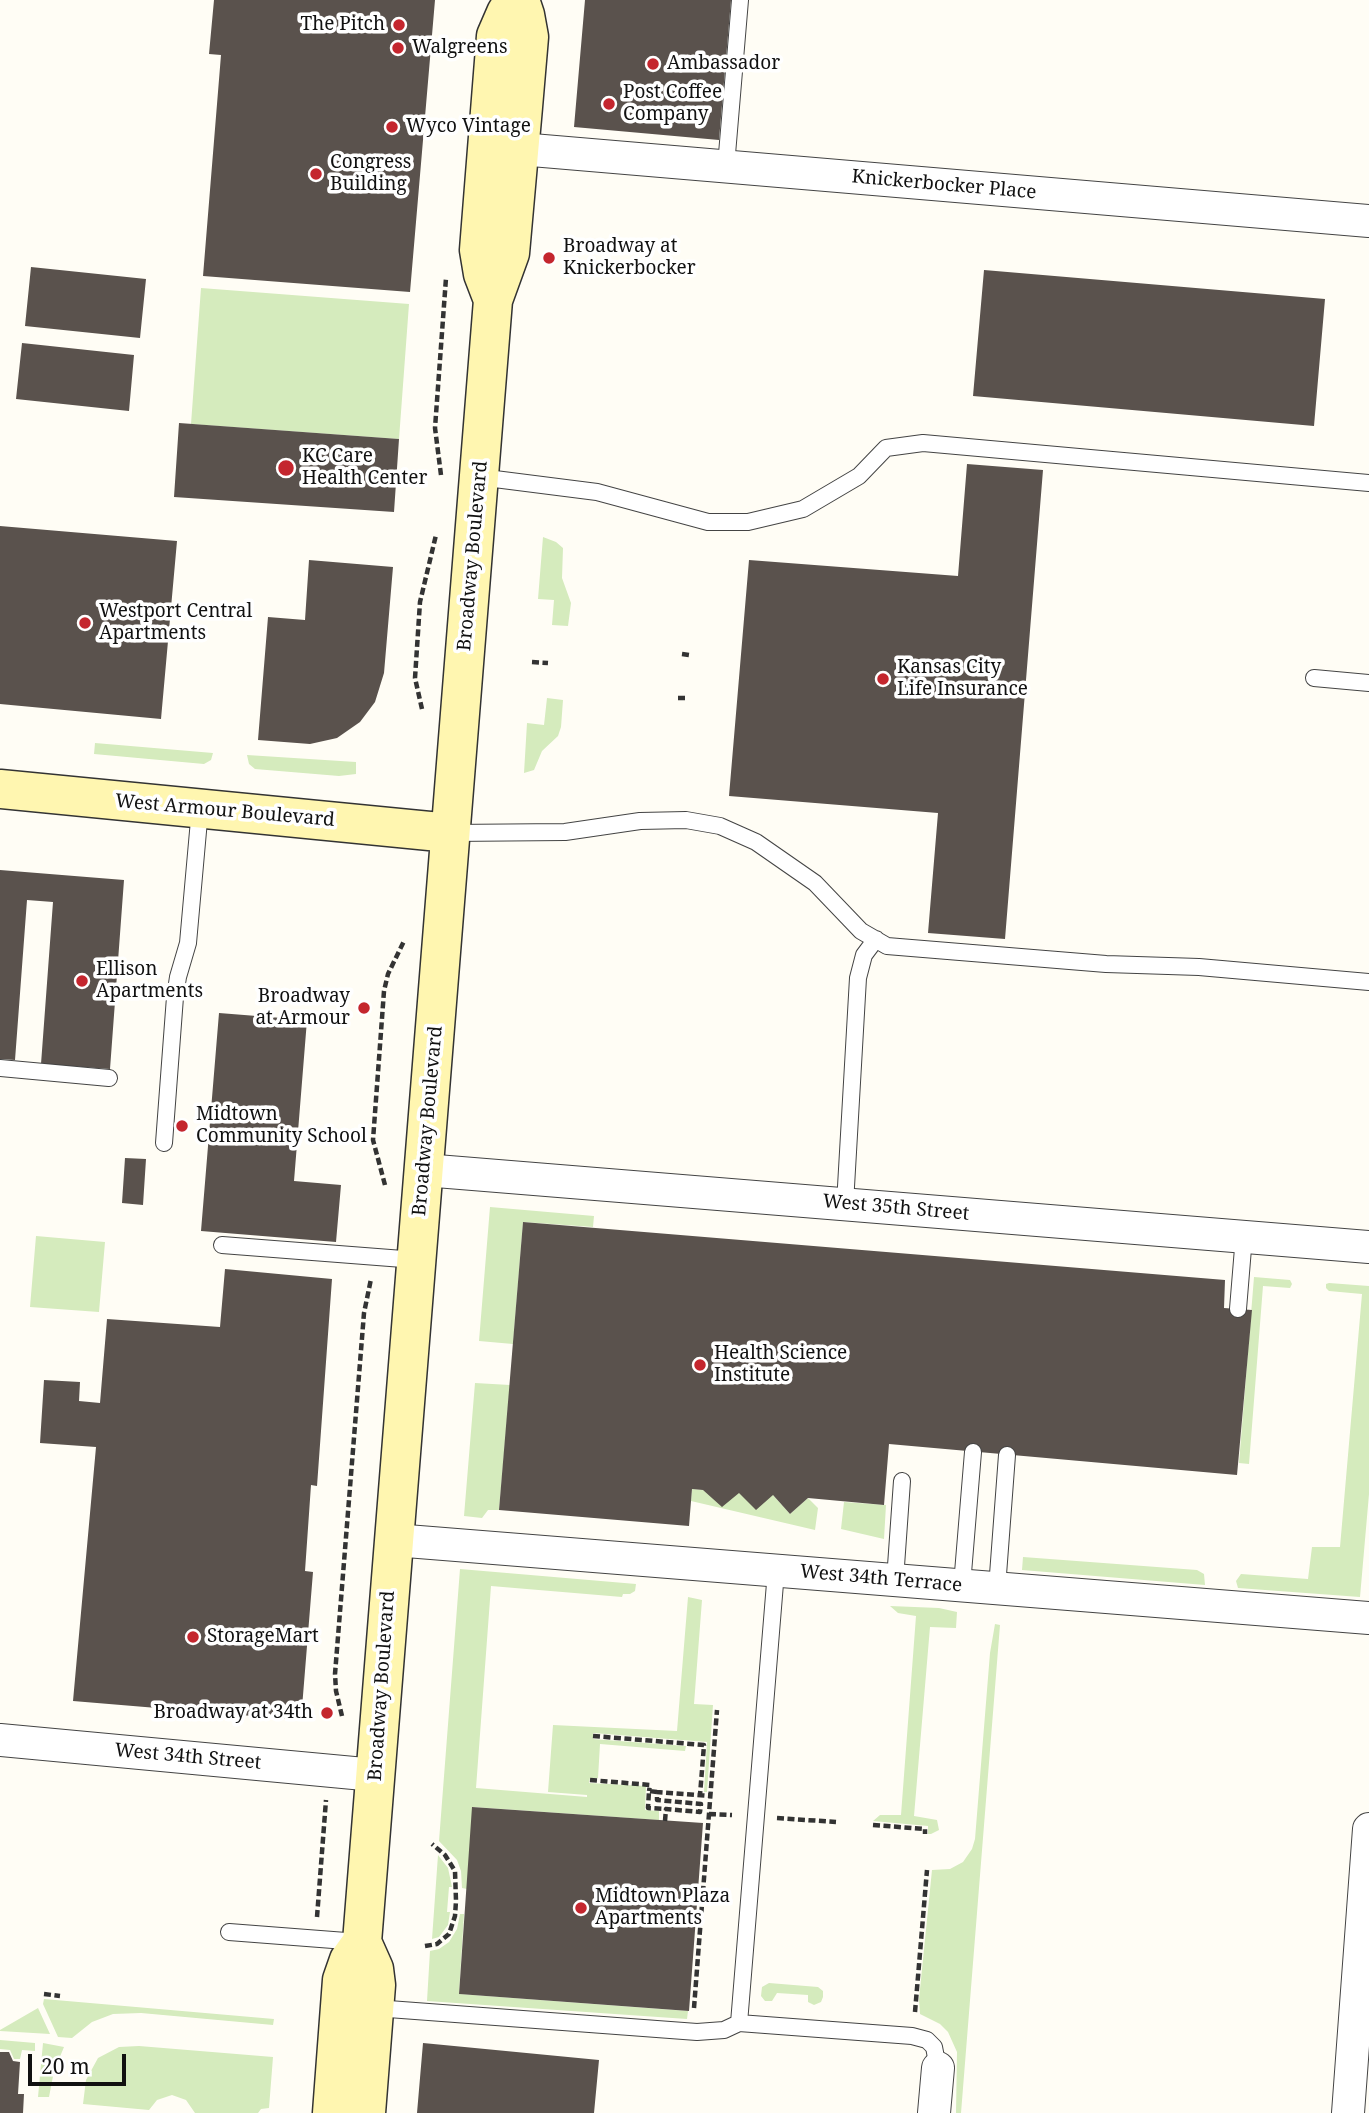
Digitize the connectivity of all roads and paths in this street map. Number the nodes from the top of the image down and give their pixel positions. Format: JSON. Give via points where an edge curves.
{"nodes":[{"id":1,"x":517,"y":0,"type":"edge"},
{"id":2,"x":740,"y":0,"type":"edge"},
{"id":3,"x":520,"y":149,"type":"junction"},
{"id":4,"x":726,"y":166,"type":"junction"},
{"id":5,"x":1369,"y":221,"type":"edge"},
{"id":6,"x":446,"y":268,"type":"dead end"},
{"id":7,"x":493,"y":300,"type":"junction"},
{"id":8,"x":479,"y":477,"type":"junction"},
{"id":9,"x":441,"y":483,"type":"dead end"},
{"id":10,"x":1369,"y":483,"type":"edge"},
{"id":11,"x":437,"y":531,"type":"dead end"},
{"id":12,"x":682,"y":654,"type":"dead end"},
{"id":13,"x":690,"y":655,"type":"dead end"},
{"id":14,"x":532,"y":662,"type":"dead end"},
{"id":15,"x":548,"y":663,"type":"dead end"},
{"id":16,"x":1314,"y":678,"type":"dead end"},
{"id":17,"x":1369,"y":683,"type":"edge"},
{"id":18,"x":678,"y":698,"type":"dead end"},
{"id":19,"x":687,"y":698,"type":"dead end"},
{"id":20,"x":421,"y":720,"type":"dead end"},
{"id":21,"x":0,"y":789,"type":"edge"},
{"id":22,"x":200,"y":809,"type":"junction"},
{"id":23,"x":450,"y":833,"type":"junction"},
{"id":24,"x":406,"y":930,"type":"dead end"},
{"id":25,"x":876,"y":939,"type":"junction"},
{"id":26,"x":1369,"y":982,"type":"edge"},
{"id":27,"x":0,"y":1068,"type":"edge"},
{"id":28,"x":109,"y":1078,"type":"dead end"},
{"id":29,"x":164,"y":1143,"type":"dead end"},
{"id":30,"x":424,"y":1170,"type":"junction"},
{"id":31,"x":386,"y":1196,"type":"dead end"},
{"id":32,"x":845,"y":1204,"type":"junction"},
{"id":33,"x":1244,"y":1237,"type":"junction"},
{"id":34,"x":222,"y":1245,"type":"dead end"},
{"id":35,"x":1369,"y":1247,"type":"edge"},
{"id":36,"x":377,"y":1257,"type":"junction"},
{"id":37,"x":416,"y":1260,"type":"junction"},
{"id":38,"x":1238,"y":1309,"type":"dead end"},
{"id":39,"x":973,"y":1452,"type":"dead end"},
{"id":40,"x":1007,"y":1455,"type":"dead end"},
{"id":41,"x":902,"y":1481,"type":"dead end"},
{"id":42,"x":394,"y":1540,"type":"junction"},
{"id":43,"x":776,"y":1570,"type":"junction"},
{"id":44,"x":895,"y":1580,"type":"junction"},
{"id":45,"x":962,"y":1585,"type":"junction"},
{"id":46,"x":998,"y":1588,"type":"junction"},
{"id":47,"x":1369,"y":1618,"type":"edge"},
{"id":48,"x":717,"y":1710,"type":"dead end"},
{"id":49,"x":342,"y":1723,"type":"dead end"},
{"id":50,"x":593,"y":1736,"type":"dead end"},
{"id":51,"x":0,"y":1740,"type":"edge"},
{"id":52,"x":376,"y":1775,"type":"junction"},
{"id":53,"x":590,"y":1780,"type":"dead end"},
{"id":54,"x":649,"y":1791,"type":"junction"},
{"id":55,"x":657,"y":1792,"type":"junction"},
{"id":56,"x":700,"y":1795,"type":"junction"},
{"id":57,"x":710,"y":1796,"type":"junction"},
{"id":58,"x":666,"y":1809,"type":"junction"},
{"id":59,"x":709,"y":1814,"type":"junction"},
{"id":60,"x":740,"y":1815,"type":"dead end"},
{"id":61,"x":776,"y":1818,"type":"dead end"},
{"id":62,"x":665,"y":1821,"type":"dead end"},
{"id":63,"x":836,"y":1822,"type":"dead end"},
{"id":64,"x":873,"y":1825,"type":"dead end"},
{"id":65,"x":1369,"y":1829,"type":"edge"},
{"id":66,"x":925,"y":1834,"type":"dead end"},
{"id":67,"x":432,"y":1844,"type":"dead end"},
{"id":68,"x":927,"y":1870,"type":"dead end"},
{"id":69,"x":456,"y":1900,"type":"junction"},
{"id":70,"x":466,"y":1901,"type":"dead end"},
{"id":71,"x":229,"y":1932,"type":"dead end"},
{"id":72,"x":362,"y":1942,"type":"junction"},
{"id":73,"x":425,"y":1946,"type":"dead end"},
{"id":74,"x":44,"y":1994,"type":"dead end"},
{"id":75,"x":60,"y":1996,"type":"dead end"},
{"id":76,"x":375,"y":2008,"type":"junction"},
{"id":77,"x":694,"y":2008,"type":"dead end"},
{"id":78,"x":915,"y":2013,"type":"dead end"},
{"id":79,"x":739,"y":2023,"type":"junction"},
{"id":80,"x":938,"y":2067,"type":"joint"},
{"id":81,"x":332,"y":2113,"type":"edge"},
{"id":82,"x":366,"y":2113,"type":"edge"},
{"id":83,"x":934,"y":2113,"type":"edge"},
{"id":84,"x":1348,"y":2113,"type":"edge"}],
"edges":[{"from":1,"to":3,"type":"main road","name":"Broadway Boulevard","via":[[529,37]]},
{"from":1,"to":7,"type":"main road","name":"Broadway Boulevard","via":[[496,36],[479,250]]},
{"from":2,"to":4,"type":"lane"},
{"from":3,"to":4,"type":"street","name":"Knickerbocker Place"},
{"from":3,"to":7,"type":"main road","name":"Broadway Boulevard","via":[[510,253]]},
{"from":4,"to":5,"type":"street","name":"Knickerbocker Place"},
{"from":6,"to":9,"type":"path","via":[[435,428]]},
{"from":7,"to":8,"type":"main road","name":"Broadway Boulevard"},
{"from":8,"to":10,"type":"lane","via":[[597,492],[708,522],[748,522],[803,509],[859,477],[886,448],[923,443]]},
{"from":8,"to":23,"type":"main road","name":"Broadway Boulevard"},
{"from":11,"to":20,"type":"path","via":[[420,602],[415,678]]},
{"from":12,"to":13,"type":"path"},
{"from":14,"to":15,"type":"path"},
{"from":16,"to":17,"type":"lane"},
{"from":18,"to":19,"type":"path"},
{"from":21,"to":22,"type":"main road","name":"West Armour Boulevard"},
{"from":22,"to":23,"type":"main road","name":"West Armour Boulevard"},
{"from":22,"to":29,"type":"lane","via":[[188,943],[175,997]]},
{"from":23,"to":25,"type":"lane","via":[[565,832],[639,821],[686,820],[720,826],[756,842],[815,883],[861,931]]},
{"from":23,"to":30,"type":"main road","name":"Broadway Boulevard"},
{"from":24,"to":31,"type":"path","via":[[388,974],[383,1005],[373,1140]]},
{"from":25,"to":26,"type":"lane","via":[[887,946],[918,949]]},
{"from":25,"to":32,"type":"lane","via":[[863,955],[859,978]]},
{"from":27,"to":28,"type":"lane"},
{"from":30,"to":32,"type":"street","name":"West 35th Street"},
{"from":30,"to":37,"type":"main road","name":"Broadway Boulevard"},
{"from":32,"to":33,"type":"street","name":"West 35th Street"},
{"from":33,"to":35,"type":"street","name":"West 35th Street"},
{"from":33,"to":38,"type":"lane"},
{"from":34,"to":36,"type":"lane"},
{"from":36,"to":37,"type":"lane"},
{"from":36,"to":49,"type":"path","via":[[364,1313],[335,1674]]},
{"from":37,"to":42,"type":"main road","name":"Broadway Boulevard"},
{"from":39,"to":45,"type":"lane"},
{"from":40,"to":46,"type":"lane"},
{"from":41,"to":44,"type":"lane"},
{"from":42,"to":43,"type":"street","name":"West 34th Terrace"},
{"from":42,"to":52,"type":"main road","name":"Broadway Boulevard"},
{"from":43,"to":44,"type":"street","name":"West 34th Terrace"},
{"from":43,"to":79,"type":"lane"},
{"from":44,"to":45,"type":"street","name":"West 34th Terrace"},
{"from":45,"to":46,"type":"street","name":"West 34th Terrace"},
{"from":46,"to":47,"type":"street","name":"West 34th Terrace"},
{"from":48,"to":57,"type":"path"},
{"from":50,"to":56,"type":"path","via":[[704,1745]]},
{"from":51,"to":52,"type":"street","name":"West 34th Street"},
{"from":52,"to":72,"type":"main road","name":"Broadway Boulevard"},
{"from":53,"to":54,"type":"path","via":[[650,1785]]},
{"from":54,"to":55,"type":"path"},
{"from":54,"to":58,"type":"path","via":[[648,1808]]},
{"from":55,"to":56,"type":"path"},
{"from":55,"to":58,"type":"path","via":[[657,1800],[701,1804],[700,1812]]},
{"from":56,"to":57,"type":"path"},
{"from":57,"to":59,"type":"path"},
{"from":58,"to":62,"type":"path"},
{"from":59,"to":60,"type":"path"},
{"from":59,"to":77,"type":"path"},
{"from":61,"to":63,"type":"path"},
{"from":64,"to":66,"type":"path","via":[[925,1829]]},
{"from":65,"to":84,"type":"street"},
{"from":67,"to":69,"type":"path","via":[[455,1871]]},
{"from":68,"to":78,"type":"path"},
{"from":69,"to":70,"type":"path"},
{"from":69,"to":73,"type":"path","via":[[449,1934],[437,1944]]},
{"from":71,"to":72,"type":"lane"},
{"from":72,"to":76,"type":"main road","name":"Broadway Boulevard","via":[[374,1969]]},
{"from":72,"to":81,"type":"main road","name":"Broadway Boulevard","via":[[342,1980]]},
{"from":74,"to":75,"type":"path"},
{"from":76,"to":79,"type":"lane","via":[[697,2032],[724,2030]]},
{"from":76,"to":82,"type":"main road","name":"Broadway Boulevard"},
{"from":79,"to":80,"type":"lane","via":[[919,2037],[934,2047]]},
{"from":80,"to":83,"type":"street"}]}
